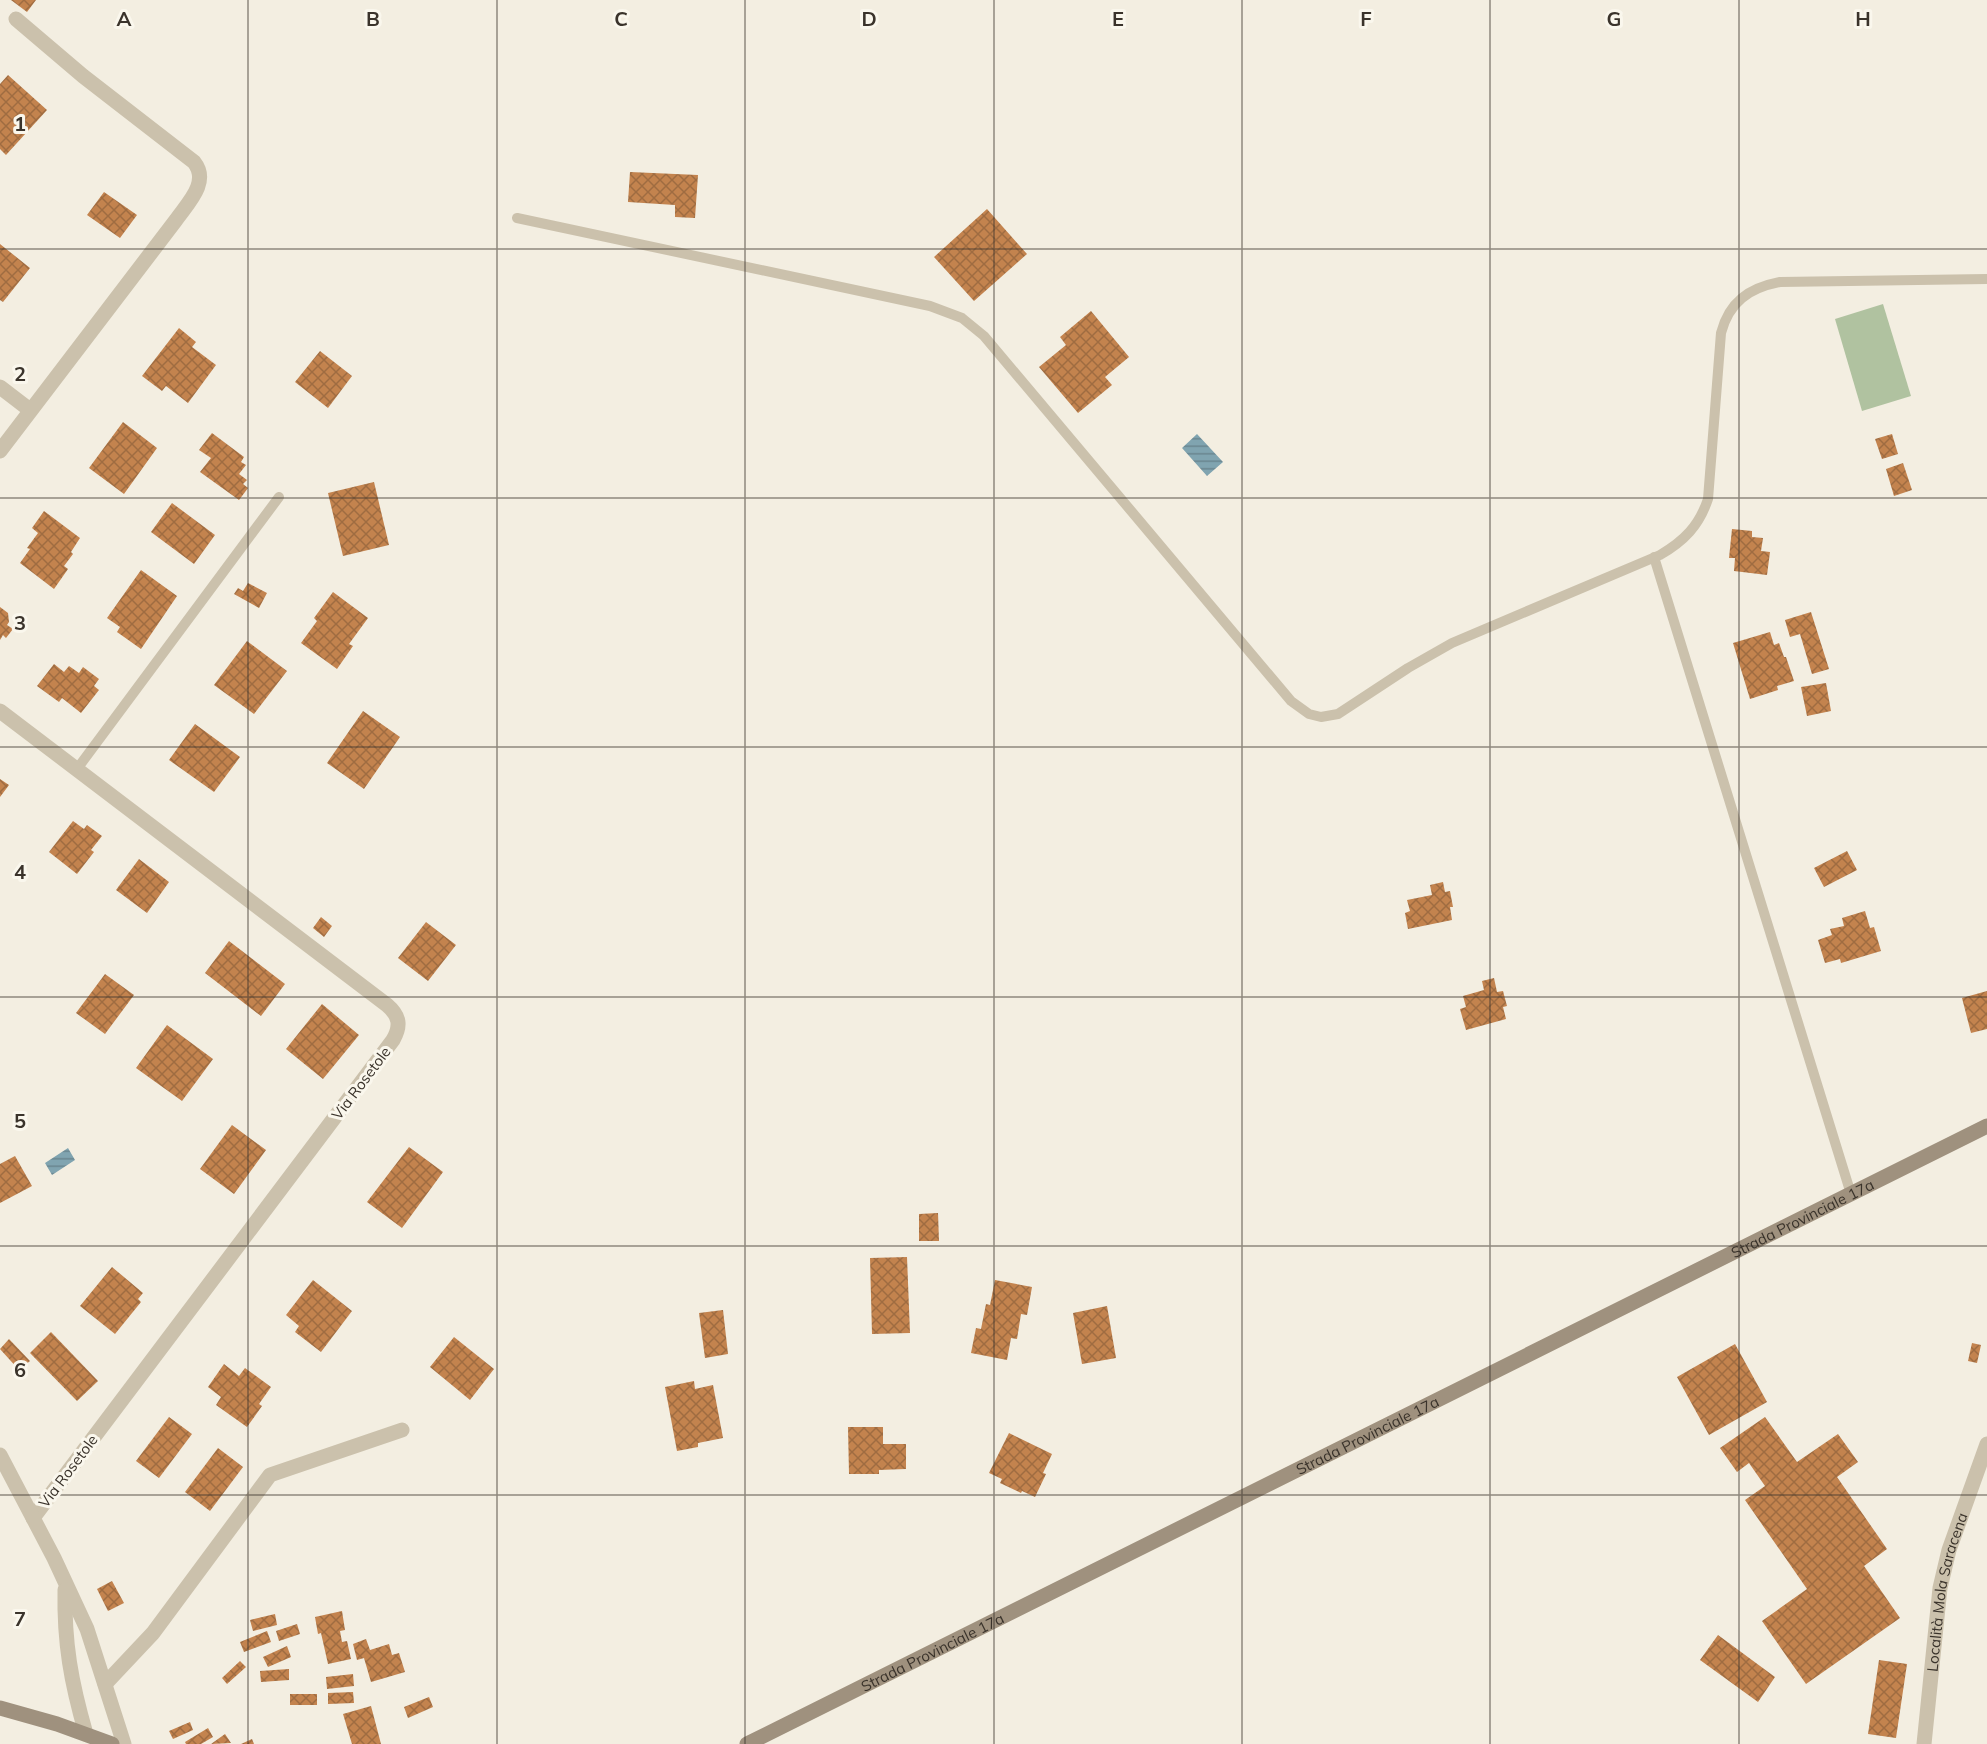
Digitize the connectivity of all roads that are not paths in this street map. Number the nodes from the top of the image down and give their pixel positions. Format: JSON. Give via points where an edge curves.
{"nodes":[{"id":1,"x":16,"y":19,"type":"dead end"},
{"id":2,"x":516,"y":218,"type":"dead end"},
{"id":3,"x":1987,"y":279,"type":"edge"},
{"id":4,"x":0,"y":387,"type":"edge"},
{"id":5,"x":30,"y":410,"type":"junction"},
{"id":6,"x":0,"y":451,"type":"edge"},
{"id":7,"x":279,"y":497,"type":"dead end"},
{"id":8,"x":1654,"y":557,"type":"junction"},
{"id":9,"x":0,"y":711,"type":"edge"},
{"id":10,"x":77,"y":769,"type":"junction"},
{"id":11,"x":1987,"y":1126,"type":"edge"},
{"id":12,"x":1851,"y":1194,"type":"junction"},
{"id":13,"x":402,"y":1430,"type":"dead end"},
{"id":14,"x":1987,"y":1444,"type":"edge"},
{"id":15,"x":0,"y":1455,"type":"edge"},
{"id":16,"x":33,"y":1518,"type":"junction"},
{"id":17,"x":65,"y":1584,"type":"junction"},
{"id":18,"x":105,"y":1684,"type":"junction"},
{"id":19,"x":0,"y":1708,"type":"edge"},
{"id":20,"x":86,"y":1734,"type":"junction"},
{"id":21,"x":112,"y":1744,"type":"edge"},
{"id":22,"x":124,"y":1744,"type":"edge"},
{"id":23,"x":747,"y":1744,"type":"edge"},
{"id":24,"x":1924,"y":1744,"type":"edge"}],
"edges":[{"from":1,"to":5,"type":"street","via":[[194,162],[201,176],[177,220]]},
{"from":2,"to":8,"type":"lane","via":[[930,306],[962,318],[984,336],[1283,692],[1309,714],[1338,714],[1452,643]]},
{"from":3,"to":8,"type":"lane","via":[[1780,282],[1756,288],[1738,300],[1720,333],[1708,499],[1691,532]]},
{"from":4,"to":5,"type":"street"},
{"from":5,"to":6,"type":"street"},
{"from":7,"to":10,"type":"lane"},
{"from":8,"to":12,"type":"lane"},
{"from":9,"to":10,"type":"street","name":"Via Rosetole"},
{"from":10,"to":16,"type":"street","name":"Via Rosetole","via":[[387,1005],[397,1016],[399,1026],[393,1040]]},
{"from":11,"to":12,"type":"main road","name":"Strada Provinciale 17a"},
{"from":12,"to":23,"type":"main road","name":"Strada Provinciale 17a"},
{"from":13,"to":18,"type":"street","via":[[270,1475],[153,1633]]},
{"from":14,"to":24,"type":"street","name":"Località Mola Saracena","via":[[1949,1550],[1940,1588]]},
{"from":15,"to":16,"type":"street"},
{"from":16,"to":17,"type":"street"},
{"from":17,"to":18,"type":"street","via":[[87,1629]]},
{"from":17,"to":20,"type":"street","via":[[68,1658]]},
{"from":18,"to":22,"type":"street"},
{"from":19,"to":20,"type":"main road"},
{"from":20,"to":21,"type":"main road"}]}
